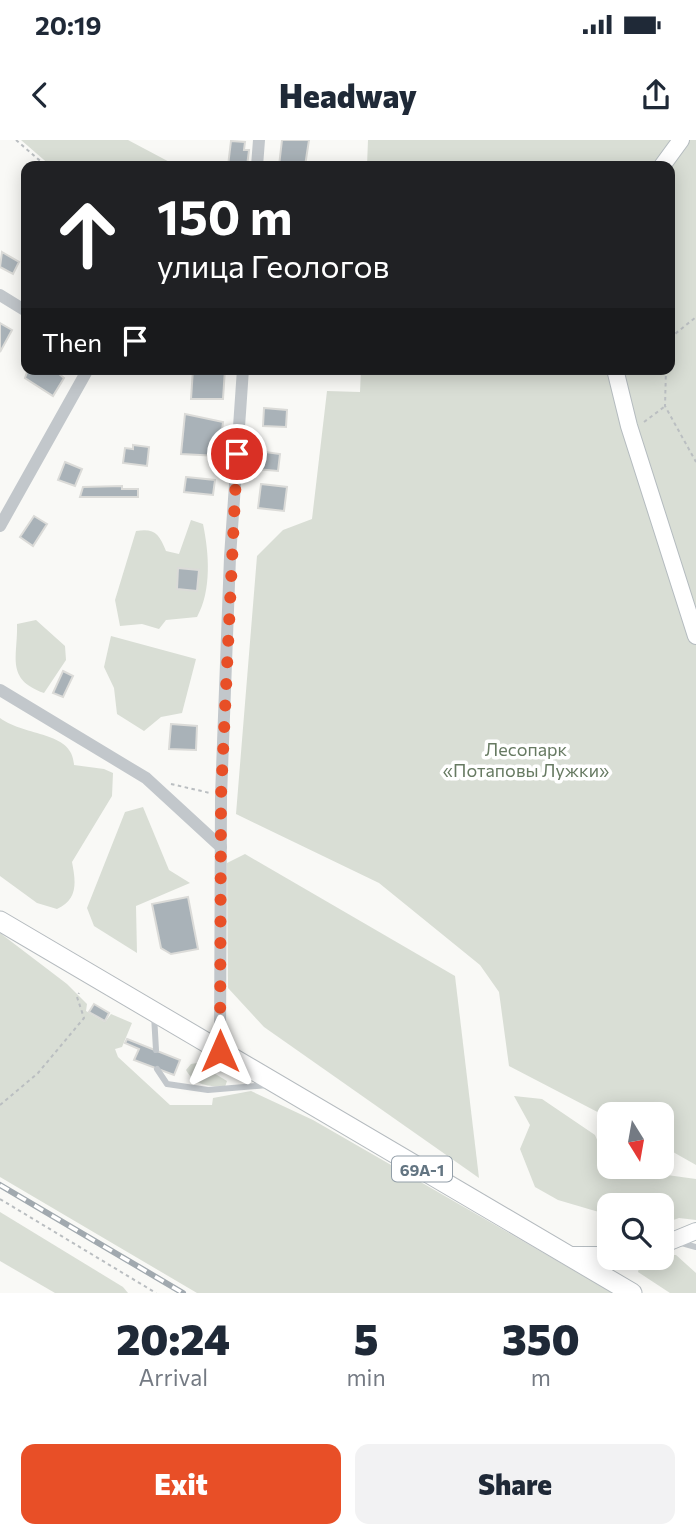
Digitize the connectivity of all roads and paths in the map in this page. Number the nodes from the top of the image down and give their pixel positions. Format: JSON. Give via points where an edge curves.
{"nodes":[{"id":1,"x":16,"y":140,"type":"edge"},
{"id":2,"x":259,"y":140,"type":"edge"},
{"id":3,"x":681,"y":140,"type":"edge"},
{"id":4,"x":40,"y":161,"type":"edge"},
{"id":5,"x":257,"y":161,"type":"edge"},
{"id":6,"x":666,"y":161,"type":"edge"},
{"id":7,"x":0,"y":295,"type":"edge"},
{"id":8,"x":21,"y":308,"type":"edge"},
{"id":9,"x":696,"y":317,"type":"edge"},
{"id":10,"x":675,"y":334,"type":"edge"},
{"id":11,"x":85,"y":375,"type":"edge"},
{"id":12,"x":243,"y":375,"type":"edge"},
{"id":13,"x":616,"y":375,"type":"edge"},
{"id":14,"x":666,"y":375,"type":"edge"},
{"id":15,"x":665,"y":406,"type":"junction"},
{"id":16,"x":629,"y":426,"type":"junction"},
{"id":17,"x":696,"y":462,"type":"edge"},
{"id":18,"x":0,"y":526,"type":"edge"},
{"id":19,"x":696,"y":636,"type":"edge"},
{"id":20,"x":0,"y":690,"type":"edge"},
{"id":21,"x":171,"y":784,"type":"dead end"},
{"id":22,"x":221,"y":796,"type":"junction"},
{"id":23,"x":221,"y":847,"type":"junction"},
{"id":24,"x":0,"y":921,"type":"edge"},
{"id":25,"x":79,"y":993,"type":"dead end"},
{"id":26,"x":154,"y":1013,"type":"junction"},
{"id":27,"x":156,"y":1050,"type":"dead end"},
{"id":28,"x":220,"y":1051,"type":"junction"},
{"id":29,"x":157,"y":1069,"type":"dead end"},
{"id":30,"x":275,"y":1084,"type":"junction"},
{"id":31,"x":0,"y":1105,"type":"edge"},
{"id":32,"x":0,"y":1199,"type":"edge"},
{"id":33,"x":696,"y":1231,"type":"edge"},
{"id":34,"x":674,"y":1241,"type":"edge"},
{"id":35,"x":674,"y":1244,"type":"edge"},
{"id":36,"x":696,"y":1247,"type":"edge"},
{"id":37,"x":569,"y":1255,"type":"junction"},
{"id":38,"x":597,"y":1256,"type":"edge"},
{"id":39,"x":606,"y":1270,"type":"edge"},
{"id":40,"x":607,"y":1278,"type":"junction"},
{"id":41,"x":156,"y":1293,"type":"edge"},
{"id":42,"x":632,"y":1293,"type":"edge"}],
"edges":[{"from":1,"to":4,"type":"path"},
{"from":2,"to":5,"type":"street"},
{"from":3,"to":6,"type":"street"},
{"from":7,"to":8,"type":"street"},
{"from":9,"to":10,"type":"path"},
{"from":11,"to":18,"type":"street"},
{"from":12,"to":22,"type":"street"},
{"from":13,"to":16,"type":"street"},
{"from":14,"to":15,"type":"path"},
{"from":15,"to":16,"type":"path","via":[[648,421]]},
{"from":15,"to":17,"type":"path"},
{"from":16,"to":19,"type":"street"},
{"from":20,"to":23,"type":"street","via":[[146,778]]},
{"from":21,"to":22,"type":"path"},
{"from":22,"to":23,"type":"street"},
{"from":23,"to":28,"type":"street"},
{"from":24,"to":26,"type":"main road","number":"69А-1"},
{"from":25,"to":31,"type":"path","via":[[84,1018],[38,1073]]},
{"from":26,"to":27,"type":"lane"},
{"from":26,"to":28,"type":"main road","number":"69А-1"},
{"from":28,"to":30,"type":"main road","number":"69А-1"},
{"from":29,"to":30,"type":"lane","via":[[167,1084],[208,1090]]},
{"from":30,"to":37,"type":"main road","number":"69А-1"},
{"from":32,"to":41,"type":"path"},
{"from":33,"to":34,"type":"street"},
{"from":35,"to":36,"type":"lane"},
{"from":37,"to":38,"type":"street"},
{"from":37,"to":40,"type":"main road"},
{"from":39,"to":40,"type":"street"},
{"from":40,"to":42,"type":"main road"}]}
